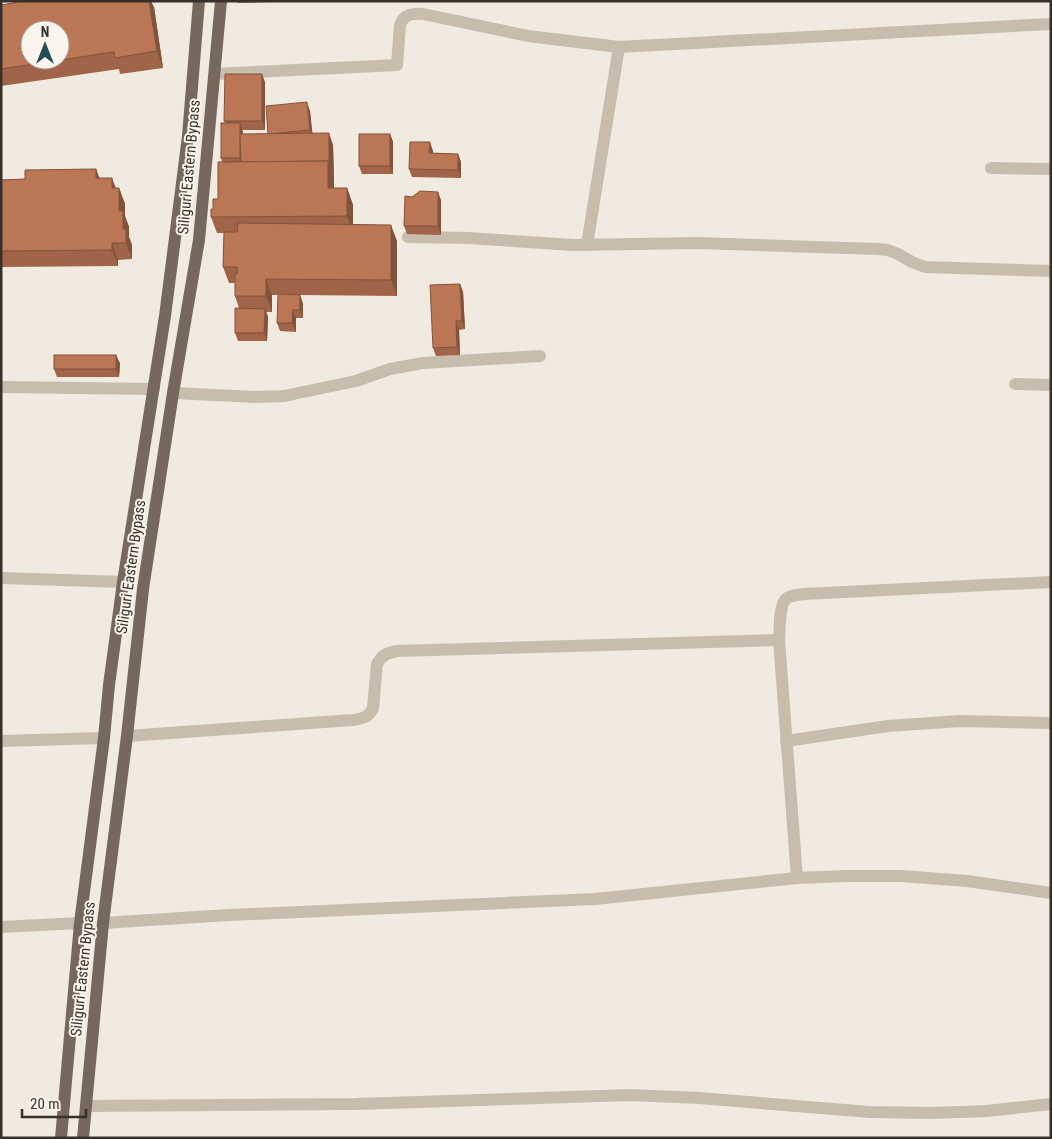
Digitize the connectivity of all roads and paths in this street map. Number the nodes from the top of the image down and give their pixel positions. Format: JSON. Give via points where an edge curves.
{"nodes":[{"id":1,"x":199,"y":1,"type":"edge"},
{"id":2,"x":221,"y":1,"type":"edge"},
{"id":3,"x":1051,"y":24,"type":"edge"},
{"id":4,"x":619,"y":47,"type":"junction"},
{"id":5,"x":215,"y":74,"type":"junction"},
{"id":6,"x":991,"y":168,"type":"dead end"},
{"id":7,"x":1051,"y":169,"type":"edge"},
{"id":8,"x":408,"y":236,"type":"edge"},
{"id":9,"x":587,"y":245,"type":"junction"},
{"id":10,"x":1051,"y":271,"type":"edge"},
{"id":11,"x":540,"y":356,"type":"dead end"},
{"id":12,"x":1015,"y":384,"type":"dead end"},
{"id":13,"x":1051,"y":385,"type":"edge"},
{"id":14,"x":1,"y":386,"type":"edge"},
{"id":15,"x":154,"y":389,"type":"junction"},
{"id":16,"x":173,"y":393,"type":"junction"},
{"id":17,"x":1,"y":578,"type":"edge"},
{"id":18,"x":123,"y":582,"type":"junction"},
{"id":19,"x":1051,"y":582,"type":"edge"},
{"id":20,"x":779,"y":640,"type":"junction"},
{"id":21,"x":1051,"y":723,"type":"edge"},
{"id":22,"x":127,"y":736,"type":"junction"},
{"id":23,"x":104,"y":738,"type":"junction"},
{"id":24,"x":1,"y":741,"type":"edge"},
{"id":25,"x":786,"y":741,"type":"junction"},
{"id":26,"x":797,"y":878,"type":"junction"},
{"id":27,"x":1051,"y":892,"type":"edge"},
{"id":28,"x":80,"y":923,"type":"junction"},
{"id":29,"x":103,"y":923,"type":"junction"},
{"id":30,"x":1,"y":927,"type":"edge"},
{"id":31,"x":1051,"y":1104,"type":"edge"},
{"id":32,"x":86,"y":1106,"type":"junction"},
{"id":33,"x":61,"y":1138,"type":"edge"},
{"id":34,"x":83,"y":1138,"type":"edge"}],
"edges":[{"from":1,"to":15,"type":"main road","name":"Siliguri Eastern Bypass","via":[[188,136]]},
{"from":2,"to":5,"type":"main road","name":"Siliguri Eastern Bypass"},
{"from":3,"to":4,"type":"street"},
{"from":4,"to":5,"type":"street","via":[[528,36],[416,14],[407,15],[402,20],[397,65]]},
{"from":4,"to":9,"type":"street"},
{"from":5,"to":16,"type":"main road","name":"Siliguri Eastern Bypass","via":[[199,240]]},
{"from":6,"to":7,"type":"street"},
{"from":8,"to":9,"type":"street"},
{"from":9,"to":10,"type":"street","via":[[698,243],[877,249],[888,250],[926,267]]},
{"from":11,"to":16,"type":"street","via":[[423,363],[284,396],[255,398]]},
{"from":12,"to":13,"type":"street"},
{"from":14,"to":15,"type":"street"},
{"from":15,"to":18,"type":"main road","name":"Siliguri Eastern Bypass"},
{"from":16,"to":22,"type":"main road","name":"Siliguri Eastern Bypass","via":[[143,588]]},
{"from":17,"to":18,"type":"street"},
{"from":18,"to":23,"type":"main road","name":"Siliguri Eastern Bypass"},
{"from":19,"to":20,"type":"street","via":[[793,596],[785,600],[781,610]]},
{"from":20,"to":22,"type":"street","via":[[397,651],[380,658],[373,708],[363,718]]},
{"from":20,"to":25,"type":"street"},
{"from":21,"to":25,"type":"street","via":[[960,721]]},
{"from":22,"to":29,"type":"main road","name":"Siliguri Eastern Bypass"},
{"from":23,"to":24,"type":"street"},
{"from":23,"to":28,"type":"main road","name":"Siliguri Eastern Bypass"},
{"from":25,"to":26,"type":"street"},
{"from":26,"to":27,"type":"street","via":[[901,876]]},
{"from":26,"to":29,"type":"street","via":[[586,899]]},
{"from":28,"to":30,"type":"street"},
{"from":28,"to":33,"type":"main road","name":"Siliguri Eastern Bypass"},
{"from":29,"to":32,"type":"main road","name":"Siliguri Eastern Bypass"},
{"from":31,"to":32,"type":"street","via":[[986,1111],[870,1112],[630,1095],[356,1104]]},
{"from":32,"to":34,"type":"main road","name":"Siliguri Eastern Bypass"}]}
